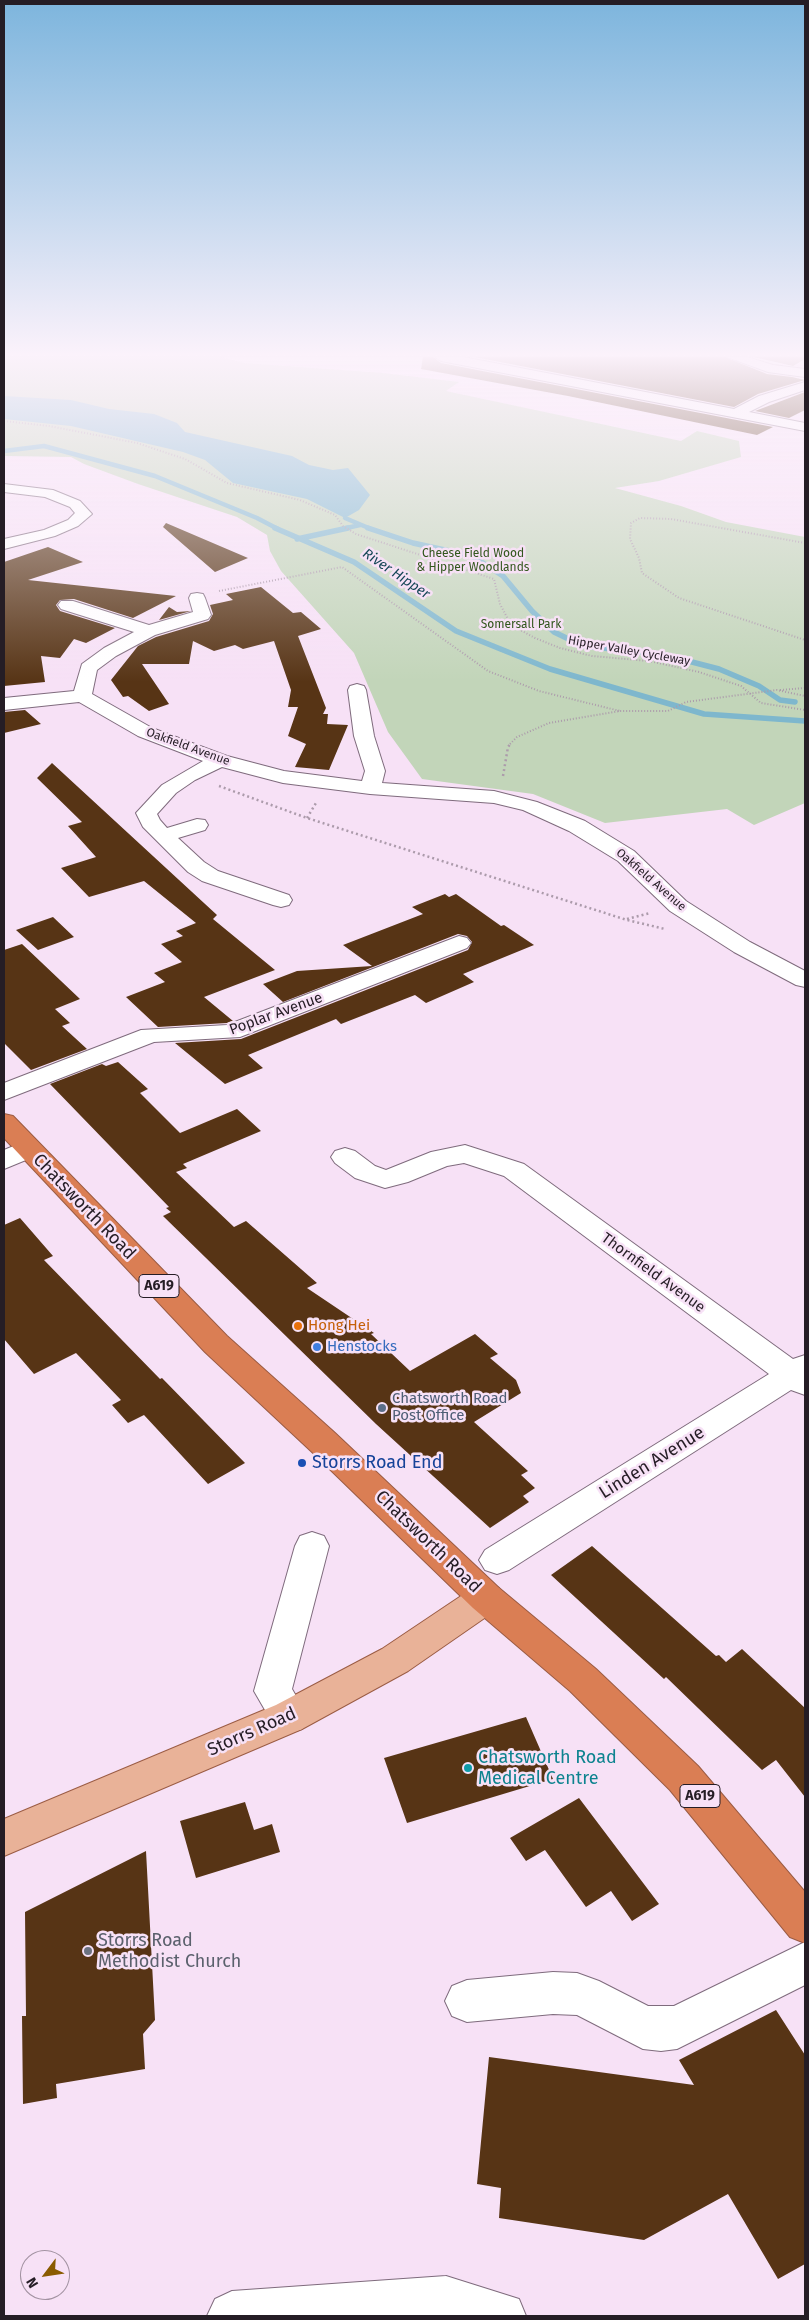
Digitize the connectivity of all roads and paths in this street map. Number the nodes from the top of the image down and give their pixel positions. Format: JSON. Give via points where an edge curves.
{"nodes":[{"id":1,"x":195,"y":465,"type":"edge"},
{"id":2,"x":4,"y":488,"type":"edge"},
{"id":3,"x":805,"y":543,"type":"edge"},
{"id":4,"x":4,"y":544,"type":"edge"},
{"id":5,"x":66,"y":605,"type":"dead end"},
{"id":6,"x":206,"y":612,"type":"joint"},
{"id":7,"x":149,"y":631,"type":"junction"},
{"id":8,"x":805,"y":640,"type":"edge"},
{"id":9,"x":805,"y":688,"type":"edge"},
{"id":10,"x":357,"y":690,"type":"dead end"},
{"id":11,"x":777,"y":690,"type":"junction"},
{"id":12,"x":747,"y":693,"type":"junction"},
{"id":13,"x":82,"y":696,"type":"junction"},
{"id":14,"x":805,"y":696,"type":"edge"},
{"id":15,"x":4,"y":704,"type":"edge"},
{"id":16,"x":805,"y":710,"type":"edge"},
{"id":17,"x":620,"y":711,"type":"junction"},
{"id":18,"x":220,"y":760,"type":"junction"},
{"id":19,"x":188,"y":776,"type":"junction"},
{"id":20,"x":370,"y":788,"type":"junction"},
{"id":21,"x":494,"y":797,"type":"junction"},
{"id":22,"x":312,"y":810,"type":"dead end"},
{"id":23,"x":307,"y":818,"type":"junction"},
{"id":24,"x":197,"y":826,"type":"dead end"},
{"id":25,"x":162,"y":836,"type":"junction"},
{"id":26,"x":281,"y":900,"type":"dead end"},
{"id":27,"x":665,"y":929,"type":"dead end"},
{"id":28,"x":459,"y":943,"type":"dead end"},
{"id":29,"x":805,"y":980,"type":"edge"},
{"id":30,"x":4,"y":1092,"type":"edge"},
{"id":31,"x":4,"y":1122,"type":"edge"},
{"id":32,"x":16,"y":1154,"type":"edge"},
{"id":33,"x":345,"y":1157,"type":"dead end"},
{"id":34,"x":801,"y":1375,"type":"edge"},
{"id":35,"x":312,"y":1546,"type":"dead end"},
{"id":36,"x":498,"y":1560,"type":"dead end"},
{"id":37,"x":486,"y":1598,"type":"junction"},
{"id":38,"x":289,"y":1717,"type":"junction"},
{"id":39,"x":4,"y":1818,"type":"edge"},
{"id":40,"x":44,"y":1820,"type":"junction"},
{"id":41,"x":4,"y":1838,"type":"edge"},
{"id":42,"x":805,"y":1923,"type":"edge"},
{"id":43,"x":805,"y":1963,"type":"edge"},
{"id":44,"x":467,"y":2001,"type":"dead end"},
{"id":45,"x":232,"y":2316,"type":"edge"},
{"id":46,"x":502,"y":2316,"type":"edge"}],
"edges":[{"from":1,"to":12,"type":"path","name":"Hipper Valley Cycleway","via":[[227,483],[300,500],[335,515],[349,530],[381,544],[494,579],[500,604],[510,625],[534,638],[592,656],[649,661],[699,672],[741,686]]},
{"from":2,"to":4,"type":"street","via":[[48,493],[75,504],[84,514],[73,523],[49,533]]},
{"from":3,"to":8,"type":"path","via":[[671,519],[640,518],[631,523],[630,539],[642,573],[679,598]]},
{"from":5,"to":7,"type":"street"},
{"from":6,"to":7,"type":"street"},
{"from":6,"to":17,"type":"path","via":[[233,587],[342,566],[488,671],[539,691]]},
{"from":7,"to":13,"type":"street","via":[[88,668]]},
{"from":9,"to":11,"type":"path"},
{"from":10,"to":20,"type":"street","via":[[364,736],[375,771]]},
{"from":11,"to":12,"type":"path"},
{"from":11,"to":14,"type":"path"},
{"from":12,"to":16,"type":"path","via":[[760,703]]},
{"from":12,"to":17,"type":"path","via":[[686,702],[668,711]]},
{"from":13,"to":15,"type":"street"},
{"from":13,"to":18,"type":"street","name":"Oakfield Avenue","via":[[145,732]]},
{"from":17,"to":21,"type":"path","via":[[549,723],[517,737],[508,746],[504,773]]},
{"from":18,"to":19,"type":"street"},
{"from":18,"to":20,"type":"street","name":"Oakfield Avenue","via":[[283,777]]},
{"from":19,"to":23,"type":"path"},
{"from":19,"to":25,"type":"street","via":[[169,789],[146,813]]},
{"from":20,"to":21,"type":"street","name":"Oakfield Avenue"},
{"from":21,"to":29,"type":"street","name":"Oakfield Avenue","via":[[530,806],[585,831],[626,856],[678,906],[742,947]]},
{"from":22,"to":23,"type":"path"},
{"from":23,"to":27,"type":"path","via":[[627,920]]},
{"from":24,"to":25,"type":"street"},
{"from":25,"to":26,"type":"street","via":[[210,876]]},
{"from":28,"to":30,"type":"street","name":"Poplar Avenue","via":[[232,1032],[150,1036]]},
{"from":31,"to":32,"type":"highway","name":"Chatsworth Road","number":"A619"},
{"from":32,"to":37,"type":"highway","name":"Chatsworth Road","number":"A619"},
{"from":33,"to":34,"type":"street","name":"Thornfield Avenue","via":[[365,1172],[385,1180],[441,1158],[465,1154],[514,1170]]},
{"from":34,"to":36,"type":"street","name":"Linden Avenue"},
{"from":35,"to":38,"type":"street","via":[[273,1691]]},
{"from":37,"to":38,"type":"main road","name":"Storrs Road","via":[[395,1660]]},
{"from":37,"to":42,"type":"highway","name":"Chatsworth Road","number":"A619","via":[[583,1680],[684,1778]]},
{"from":38,"to":40,"type":"main road","name":"Storrs Road"},
{"from":39,"to":40,"type":"street"},
{"from":40,"to":41,"type":"main road","name":"Storrs Road"},
{"from":43,"to":44,"type":"street","via":[[677,2027],[661,2029],[643,2027],[599,2002],[577,1994],[553,1992]]},
{"from":45,"to":46,"type":"street","via":[[446,2300]]}]}
